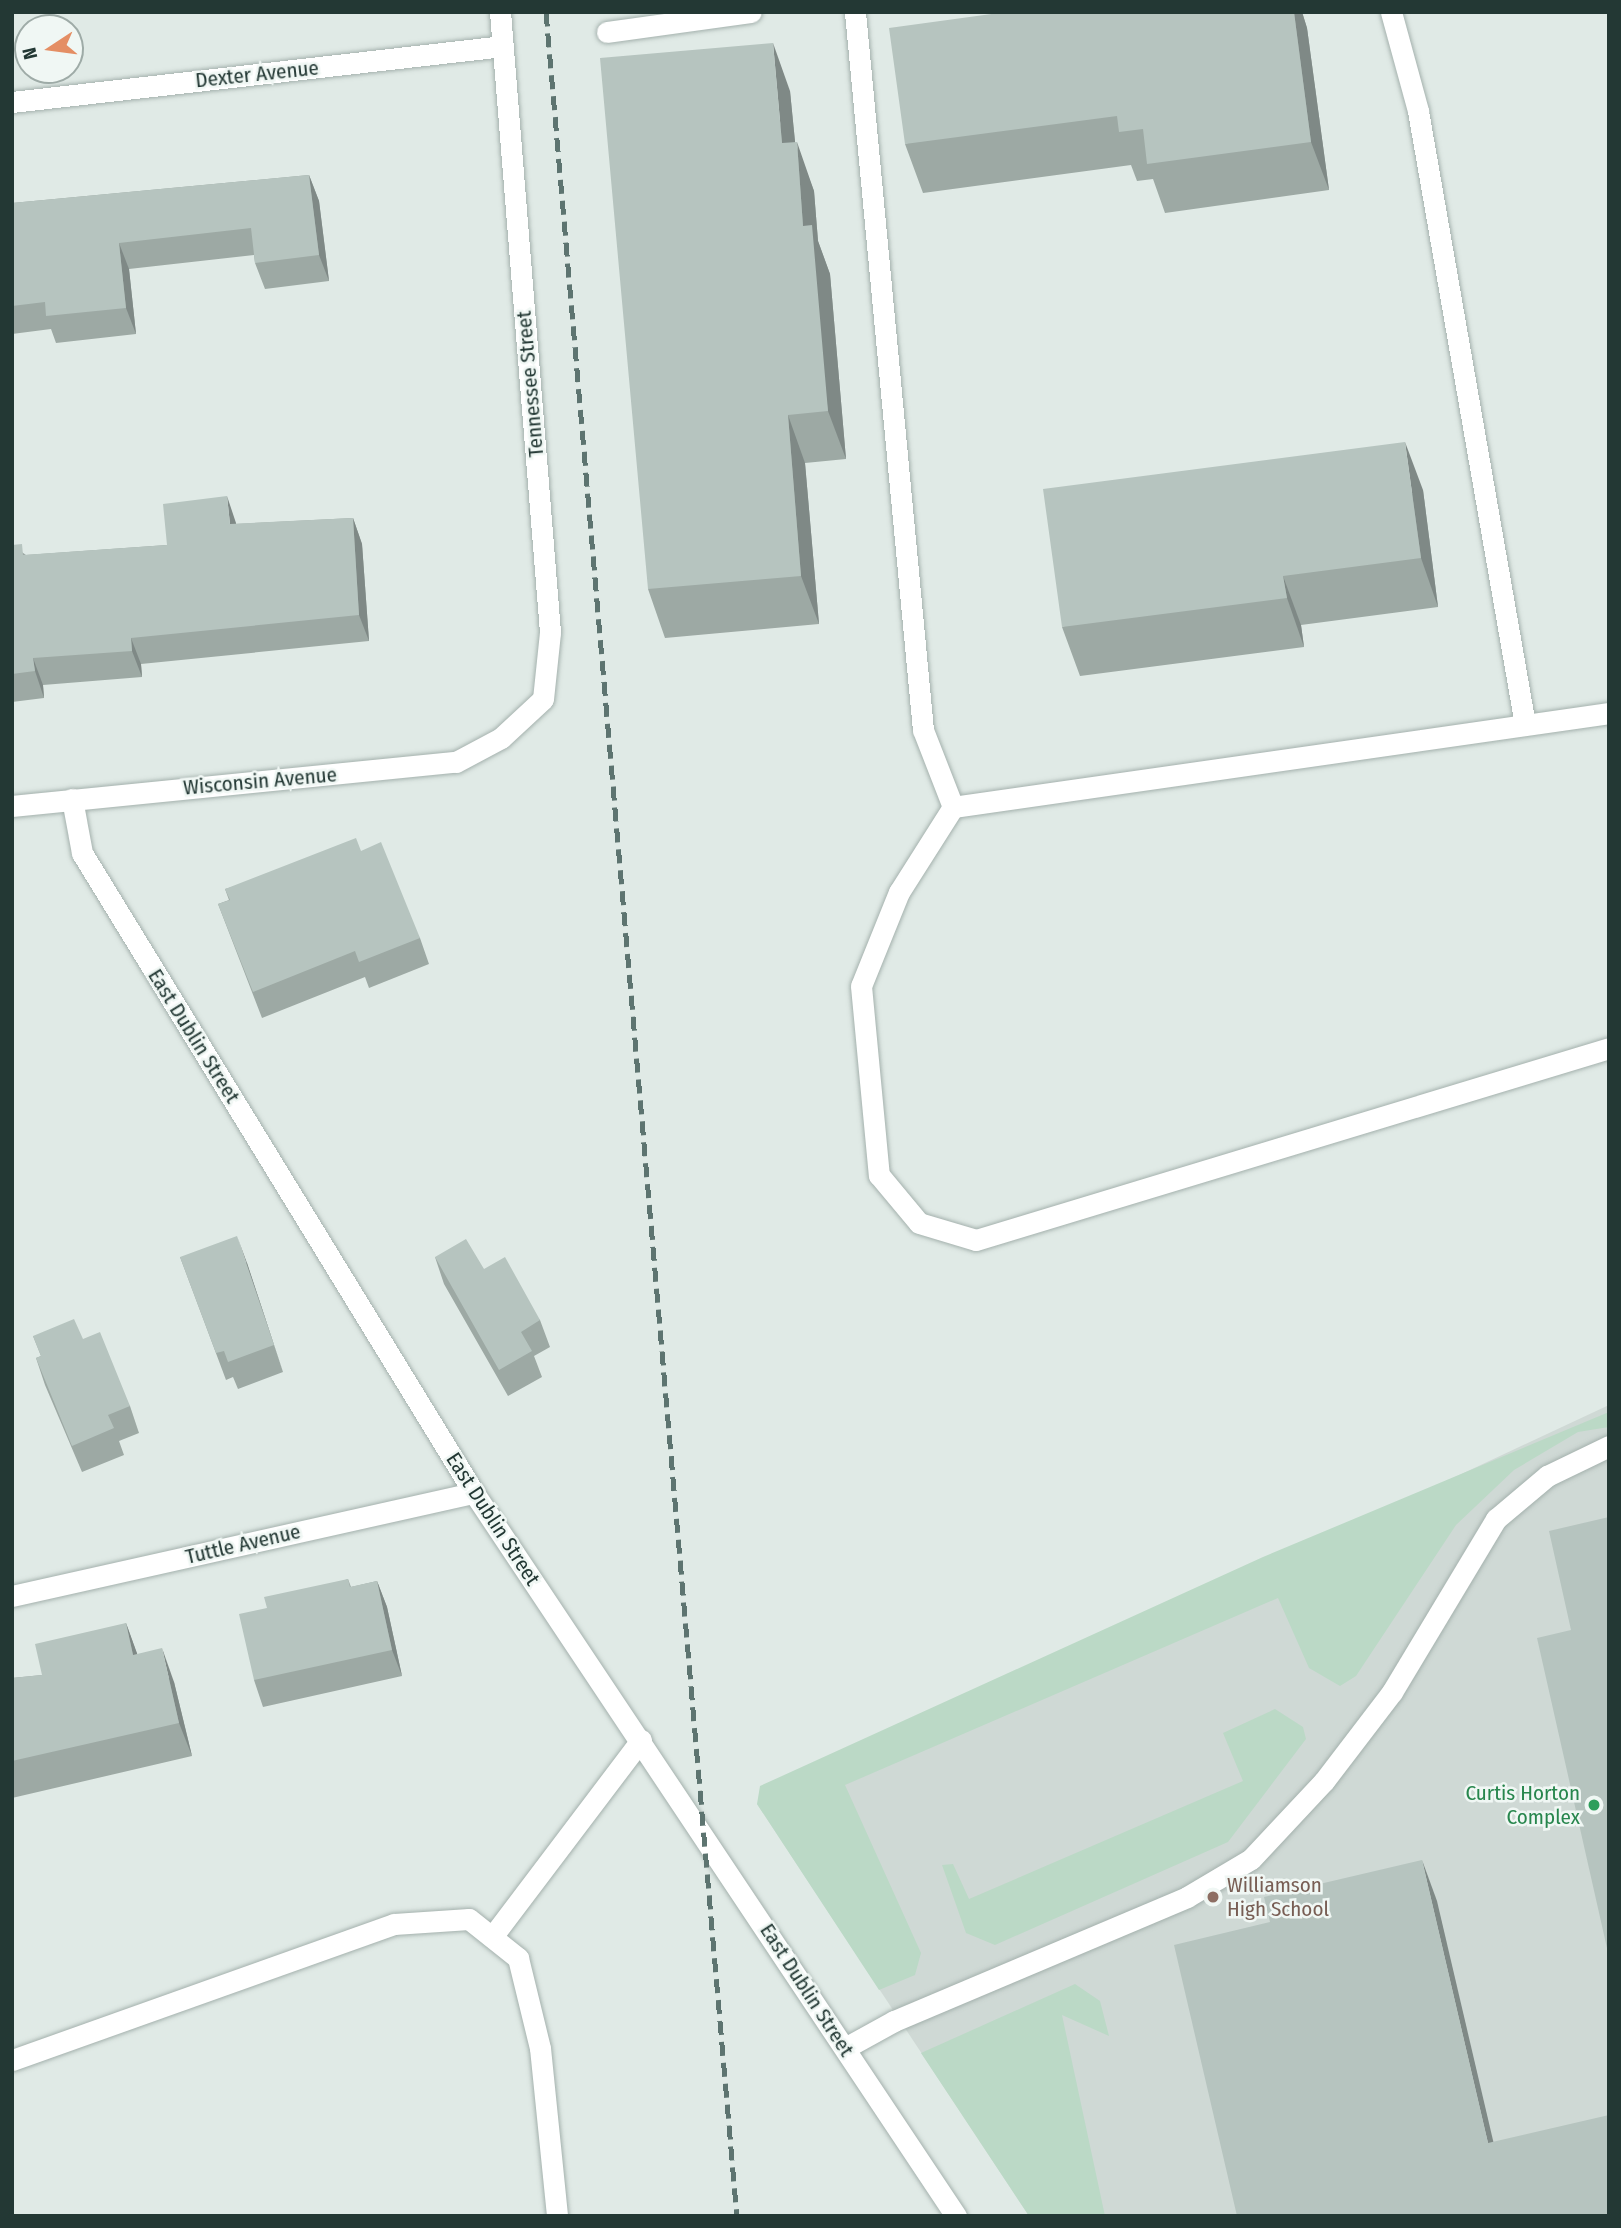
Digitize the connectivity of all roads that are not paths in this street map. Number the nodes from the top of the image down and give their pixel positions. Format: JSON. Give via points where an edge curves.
{"nodes":[{"id":1,"x":500,"y":12,"type":"edge"},
{"id":2,"x":751,"y":12,"type":"edge"},
{"id":3,"x":855,"y":12,"type":"edge"},
{"id":4,"x":1391,"y":12,"type":"edge"},
{"id":5,"x":607,"y":32,"type":"dead end"},
{"id":6,"x":503,"y":46,"type":"junction"},
{"id":7,"x":12,"y":102,"type":"edge"},
{"id":8,"x":1609,"y":713,"type":"edge"},
{"id":9,"x":1525,"y":725,"type":"junction"},
{"id":10,"x":501,"y":738,"type":"joint"},
{"id":11,"x":72,"y":799,"type":"junction"},
{"id":12,"x":12,"y":806,"type":"edge"},
{"id":13,"x":953,"y":807,"type":"junction"},
{"id":14,"x":1609,"y":1048,"type":"edge"},
{"id":15,"x":1609,"y":1446,"type":"edge"},
{"id":16,"x":474,"y":1493,"type":"junction"},
{"id":17,"x":12,"y":1596,"type":"edge"},
{"id":18,"x":640,"y":1740,"type":"junction"},
{"id":19,"x":492,"y":1937,"type":"junction"},
{"id":20,"x":845,"y":2048,"type":"junction"},
{"id":21,"x":12,"y":2060,"type":"edge"},
{"id":22,"x":557,"y":2216,"type":"edge"},
{"id":23,"x":956,"y":2216,"type":"edge"}],
"edges":[{"from":1,"to":6,"type":"street","name":"Tennessee Street"},
{"from":2,"to":5,"type":"street"},
{"from":3,"to":13,"type":"street","via":[[923,730]]},
{"from":4,"to":9,"type":"street","via":[[1418,111]]},
{"from":6,"to":7,"type":"street","name":"Dexter Avenue"},
{"from":6,"to":10,"type":"street","name":"Tennessee Street","via":[[550,632],[543,699]]},
{"from":8,"to":9,"type":"street"},
{"from":9,"to":13,"type":"street"},
{"from":10,"to":11,"type":"street","name":"Wisconsin Avenue","via":[[456,762]]},
{"from":11,"to":12,"type":"street","name":"Wisconsin Avenue"},
{"from":11,"to":16,"type":"street","name":"East Dublin Street","via":[[82,853]]},
{"from":13,"to":14,"type":"street","via":[[899,892],[861,986],[879,1175],[919,1223],[976,1240]]},
{"from":15,"to":20,"type":"street","via":[[1547,1476],[1496,1519],[1391,1692],[1324,1781],[1251,1860],[1188,1897]]},
{"from":16,"to":17,"type":"street","name":"Tuttle Avenue"},
{"from":16,"to":18,"type":"street","name":"East Dublin Street"},
{"from":18,"to":19,"type":"street"},
{"from":18,"to":20,"type":"street","name":"East Dublin Street"},
{"from":19,"to":21,"type":"street","via":[[469,1919],[394,1924]]},
{"from":19,"to":22,"type":"street","via":[[518,1958],[540,2048]]},
{"from":20,"to":23,"type":"street","name":"East Dublin Street"}]}
